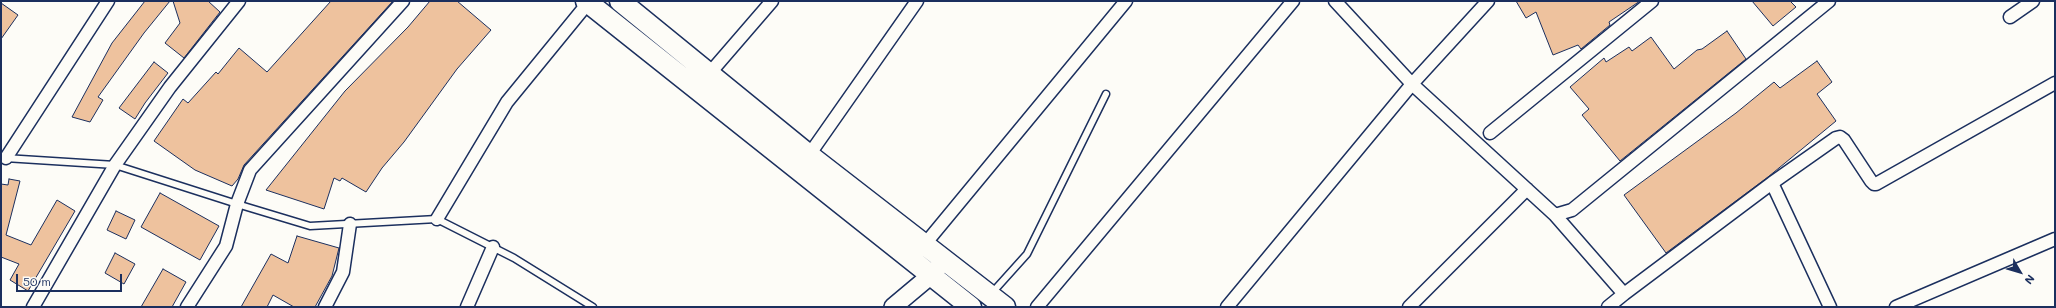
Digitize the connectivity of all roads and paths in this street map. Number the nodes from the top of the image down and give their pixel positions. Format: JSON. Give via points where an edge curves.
{"nodes":[{"id":1,"x":108,"y":1,"type":"edge"},
{"id":2,"x":239,"y":1,"type":"edge"},
{"id":3,"x":403,"y":1,"type":"edge"},
{"id":4,"x":620,"y":1,"type":"edge"},
{"id":5,"x":772,"y":1,"type":"edge"},
{"id":6,"x":917,"y":1,"type":"edge"},
{"id":7,"x":1126,"y":1,"type":"edge"},
{"id":8,"x":1294,"y":1,"type":"edge"},
{"id":9,"x":1335,"y":1,"type":"edge"},
{"id":10,"x":1488,"y":1,"type":"edge"},
{"id":11,"x":1652,"y":1,"type":"edge"},
{"id":12,"x":1829,"y":1,"type":"edge"},
{"id":13,"x":2033,"y":1,"type":"edge"},
{"id":14,"x":587,"y":2,"type":"edge"},
{"id":15,"x":2010,"y":17,"type":"dead end"},
{"id":16,"x":709,"y":74,"type":"junction"},
{"id":17,"x":2055,"y":83,"type":"edge"},
{"id":18,"x":1412,"y":84,"type":"junction"},
{"id":19,"x":1106,"y":94,"type":"dead end"},
{"id":20,"x":725,"y":99,"type":"junction"},
{"id":21,"x":1490,"y":133,"type":"dead end"},
{"id":22,"x":809,"y":155,"type":"junction"},
{"id":23,"x":4,"y":159,"type":"edge"},
{"id":24,"x":115,"y":165,"type":"junction"},
{"id":25,"x":1772,"y":183,"type":"junction"},
{"id":26,"x":1527,"y":189,"type":"junction"},
{"id":27,"x":237,"y":204,"type":"junction"},
{"id":28,"x":1555,"y":215,"type":"junction"},
{"id":29,"x":437,"y":219,"type":"junction"},
{"id":30,"x":350,"y":224,"type":"junction"},
{"id":31,"x":2055,"y":239,"type":"edge"},
{"id":32,"x":924,"y":244,"type":"junction"},
{"id":33,"x":493,"y":247,"type":"junction"},
{"id":34,"x":945,"y":260,"type":"junction"},
{"id":35,"x":930,"y":276,"type":"junction"},
{"id":36,"x":1624,"y":294,"type":"junction"},
{"id":37,"x":997,"y":301,"type":"edge"},
{"id":38,"x":33,"y":307,"type":"edge"},
{"id":39,"x":187,"y":307,"type":"edge"},
{"id":40,"x":325,"y":307,"type":"edge"},
{"id":41,"x":467,"y":307,"type":"edge"},
{"id":42,"x":593,"y":307,"type":"edge"},
{"id":43,"x":893,"y":307,"type":"edge"},
{"id":44,"x":971,"y":307,"type":"edge"},
{"id":45,"x":1037,"y":307,"type":"edge"},
{"id":46,"x":1228,"y":307,"type":"edge"},
{"id":47,"x":1409,"y":307,"type":"edge"},
{"id":48,"x":1608,"y":307,"type":"edge"},
{"id":49,"x":1830,"y":307,"type":"edge"},
{"id":50,"x":1896,"y":307,"type":"edge"}],
"edges":[{"from":1,"to":23,"type":"street"},
{"from":2,"to":24,"type":"street","via":[[170,87]]},
{"from":3,"to":27,"type":"street","via":[[250,170]]},
{"from":4,"to":16,"type":"main road"},
{"from":5,"to":16,"type":"street"},
{"from":6,"to":22,"type":"street"},
{"from":7,"to":32,"type":"street"},
{"from":8,"to":45,"type":"street"},
{"from":9,"to":18,"type":"street"},
{"from":10,"to":18,"type":"street"},
{"from":11,"to":21,"type":"street"},
{"from":12,"to":28,"type":"street","via":[[1572,210]]},
{"from":13,"to":15,"type":"street"},
{"from":14,"to":20,"type":"main road"},
{"from":14,"to":29,"type":"street","via":[[507,102]]},
{"from":16,"to":20,"type":"main road"},
{"from":17,"to":25,"type":"street","via":[[1876,184],[1871,181],[1840,137]]},
{"from":18,"to":26,"type":"street"},
{"from":18,"to":46,"type":"street"},
{"from":19,"to":37,"type":"lane","via":[[1027,254]]},
{"from":20,"to":22,"type":"main road"},
{"from":20,"to":35,"type":"main road"},
{"from":22,"to":32,"type":"main road"},
{"from":23,"to":24,"type":"lane"},
{"from":24,"to":27,"type":"lane"},
{"from":24,"to":38,"type":"street"},
{"from":25,"to":36,"type":"street"},
{"from":25,"to":49,"type":"street"},
{"from":26,"to":28,"type":"street"},
{"from":26,"to":47,"type":"street"},
{"from":27,"to":30,"type":"lane","via":[[310,226]]},
{"from":27,"to":39,"type":"street","via":[[226,246]]},
{"from":28,"to":36,"type":"street"},
{"from":29,"to":30,"type":"lane"},
{"from":29,"to":33,"type":"lane"},
{"from":30,"to":40,"type":"street","via":[[342,272]]},
{"from":31,"to":50,"type":"street"},
{"from":32,"to":34,"type":"main road"},
{"from":33,"to":41,"type":"street"},
{"from":33,"to":42,"type":"lane"},
{"from":34,"to":35,"type":"main road"},
{"from":34,"to":37,"type":"main road"},
{"from":35,"to":43,"type":"main road"},
{"from":35,"to":44,"type":"main road"},
{"from":36,"to":48,"type":"street"}]}
